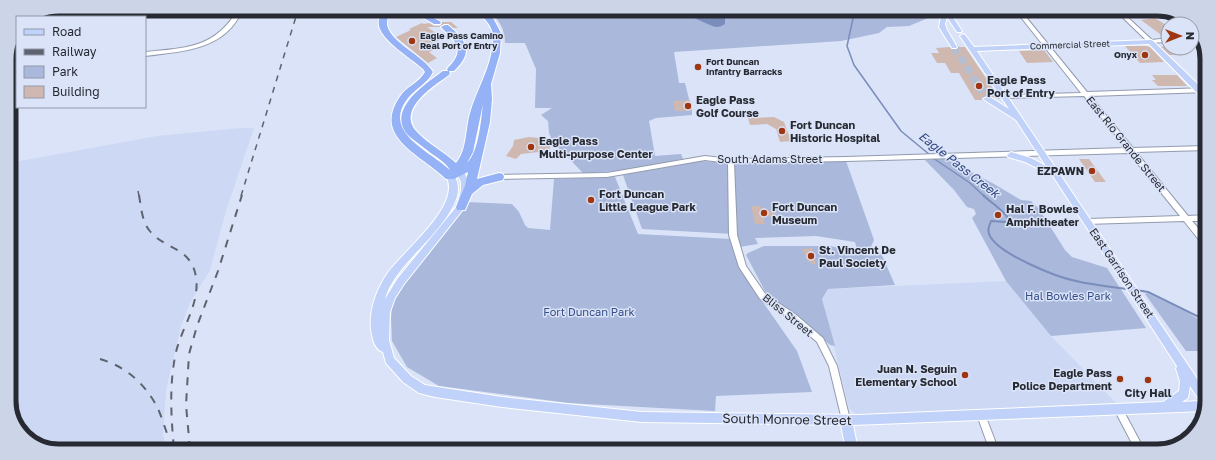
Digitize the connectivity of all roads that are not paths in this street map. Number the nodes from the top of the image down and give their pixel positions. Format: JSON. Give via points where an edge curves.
{"nodes":[{"id":1,"x":237,"y":16,"type":"edge"},
{"id":2,"x":385,"y":16,"type":"edge"},
{"id":3,"x":425,"y":16,"type":"edge"},
{"id":4,"x":487,"y":16,"type":"edge"},
{"id":5,"x":945,"y":16,"type":"edge"},
{"id":6,"x":948,"y":16,"type":"edge"},
{"id":7,"x":1022,"y":16,"type":"edge"},
{"id":8,"x":1124,"y":16,"type":"edge"},
{"id":9,"x":1160,"y":41,"type":"edge"},
{"id":10,"x":1151,"y":42,"type":"junction"},
{"id":11,"x":1046,"y":46,"type":"junction"},
{"id":12,"x":954,"y":47,"type":"tunnel mouth"},
{"id":13,"x":972,"y":48,"type":"junction"},
{"id":14,"x":146,"y":54,"type":"edge"},
{"id":15,"x":487,"y":84,"type":"junction"},
{"id":16,"x":1198,"y":90,"type":"joint"},
{"id":17,"x":1085,"y":94,"type":"junction"},
{"id":18,"x":1005,"y":97,"type":"junction"},
{"id":19,"x":987,"y":99,"type":"tunnel mouth"},
{"id":20,"x":405,"y":103,"type":"junction"},
{"id":21,"x":1020,"y":120,"type":"junction"},
{"id":22,"x":470,"y":145,"type":"junction"},
{"id":23,"x":1200,"y":148,"type":"edge"},
{"id":24,"x":1132,"y":151,"type":"junction"},
{"id":25,"x":440,"y":154,"type":"junction"},
{"id":26,"x":1042,"y":154,"type":"junction"},
{"id":27,"x":1011,"y":155,"type":"junction"},
{"id":28,"x":477,"y":159,"type":"junction"},
{"id":29,"x":731,"y":161,"type":"junction"},
{"id":30,"x":455,"y":172,"type":"junction"},
{"id":31,"x":1056,"y":175,"type":"junction"},
{"id":32,"x":499,"y":177,"type":"junction"},
{"id":33,"x":468,"y":192,"type":"junction"},
{"id":34,"x":461,"y":207,"type":"junction"},
{"id":35,"x":1200,"y":218,"type":"edge"},
{"id":36,"x":1186,"y":219,"type":"junction"},
{"id":37,"x":1088,"y":222,"type":"junction"},
{"id":38,"x":1200,"y":236,"type":"edge"},
{"id":39,"x":388,"y":353,"type":"junction"},
{"id":40,"x":1176,"y":356,"type":"junction"},
{"id":41,"x":1200,"y":392,"type":"edge"},
{"id":42,"x":1200,"y":406,"type":"edge"},
{"id":43,"x":1166,"y":407,"type":"junction"},
{"id":44,"x":1118,"y":409,"type":"junction"},
{"id":45,"x":981,"y":415,"type":"junction"},
{"id":46,"x":846,"y":420,"type":"junction"},
{"id":47,"x":851,"y":444,"type":"edge"},
{"id":48,"x":992,"y":444,"type":"edge"},
{"id":49,"x":1137,"y":444,"type":"edge"}],
"edges":[{"from":1,"to":14,"type":"street","via":[[231,27],[212,40],[195,47]]},
{"from":2,"to":20,"type":"highway","via":[[385,30],[396,43],[426,67],[428,72],[427,76],[411,90]]},
{"from":3,"to":20,"type":"highway","via":[[457,38],[463,50],[462,57],[459,63]]},
{"from":4,"to":15,"type":"highway","via":[[497,33],[496,53]]},
{"from":5,"to":12,"type":"main road","via":[[943,28]]},
{"from":6,"to":13,"type":"main road","name":"East Garrison Street"},
{"from":7,"to":11,"type":"street","name":"East Río Grande Street"},
{"from":8,"to":10,"type":"street"},
{"from":9,"to":10,"type":"street","name":"Commercial Street"},
{"from":10,"to":11,"type":"main road","name":"Commercial Street"},
{"from":10,"to":16,"type":"main road"},
{"from":11,"to":13,"type":"main road","name":"Commercial Street"},
{"from":11,"to":17,"type":"street","name":"East Río Grande Street"},
{"from":13,"to":18,"type":"main road","name":"East Garrison Street"},
{"from":15,"to":22,"type":"highway","via":[[475,112]]},
{"from":15,"to":28,"type":"highway","via":[[488,102]]},
{"from":16,"to":17,"type":"street"},
{"from":17,"to":18,"type":"street"},
{"from":17,"to":24,"type":"street","name":"East Río Grande Street"},
{"from":18,"to":21,"type":"main road","name":"East Garrison Street"},
{"from":19,"to":21,"type":"main road"},
{"from":20,"to":25,"type":"highway","via":[[409,128]]},
{"from":20,"to":30,"type":"highway","via":[[396,115],[397,131],[401,137],[441,167]]},
{"from":21,"to":26,"type":"main road","name":"East Garrison Street"},
{"from":22,"to":25,"type":"highway","via":[[457,155]]},
{"from":22,"to":30,"type":"highway","via":[[464,160]]},
{"from":23,"to":24,"type":"street","name":"South Adams Street"},
{"from":24,"to":26,"type":"street","name":"South Adams Street"},
{"from":24,"to":36,"type":"street","name":"East Río Grande Street"},
{"from":25,"to":30,"type":"highway"},
{"from":26,"to":27,"type":"street","name":"South Adams Street"},
{"from":26,"to":31,"type":"main road","name":"East Garrison Street"},
{"from":27,"to":29,"type":"street","name":"South Adams Street"},
{"from":27,"to":31,"type":"main road","via":[[1028,160]]},
{"from":28,"to":30,"type":"highway","via":[[471,165]]},
{"from":28,"to":32,"type":"highway","via":[[481,173]]},
{"from":28,"to":33,"type":"highway"},
{"from":29,"to":32,"type":"street","name":"South Adams Street","via":[[693,159],[607,175]]},
{"from":29,"to":46,"type":"street","name":"Bliss Street","via":[[733,236],[743,267],[763,297],[792,316],[820,340],[833,366]]},
{"from":30,"to":34,"type":"main road","via":[[465,182]]},
{"from":30,"to":39,"type":"main road","name":"South Monroe Street","via":[[454,192],[449,205],[398,266],[381,296],[375,328],[381,346]]},
{"from":31,"to":37,"type":"main road","name":"East Garrison Street"},
{"from":32,"to":33,"type":"highway","via":[[479,182]]},
{"from":33,"to":34,"type":"highway"},
{"from":34,"to":39,"type":"main road","via":[[391,296],[385,312],[383,331]]},
{"from":35,"to":36,"type":"street"},
{"from":36,"to":37,"type":"street"},
{"from":36,"to":38,"type":"street","name":"East Río Grande Street"},
{"from":37,"to":40,"type":"main road","name":"East Garrison Street"},
{"from":39,"to":46,"type":"main road","name":"South Monroe Street","via":[[390,360],[407,379],[423,389],[502,402],[642,417]]},
{"from":40,"to":41,"type":"main road","name":"East Garrison Street"},
{"from":40,"to":43,"type":"main road","via":[[1185,381],[1184,394]]},
{"from":42,"to":43,"type":"main road","name":"South Monroe Street"},
{"from":43,"to":44,"type":"main road","name":"South Monroe Street"},
{"from":44,"to":45,"type":"main road","name":"South Monroe Street"},
{"from":44,"to":49,"type":"street"},
{"from":45,"to":46,"type":"main road","name":"South Monroe Street"},
{"from":45,"to":48,"type":"street"},
{"from":46,"to":47,"type":"main road"}]}
